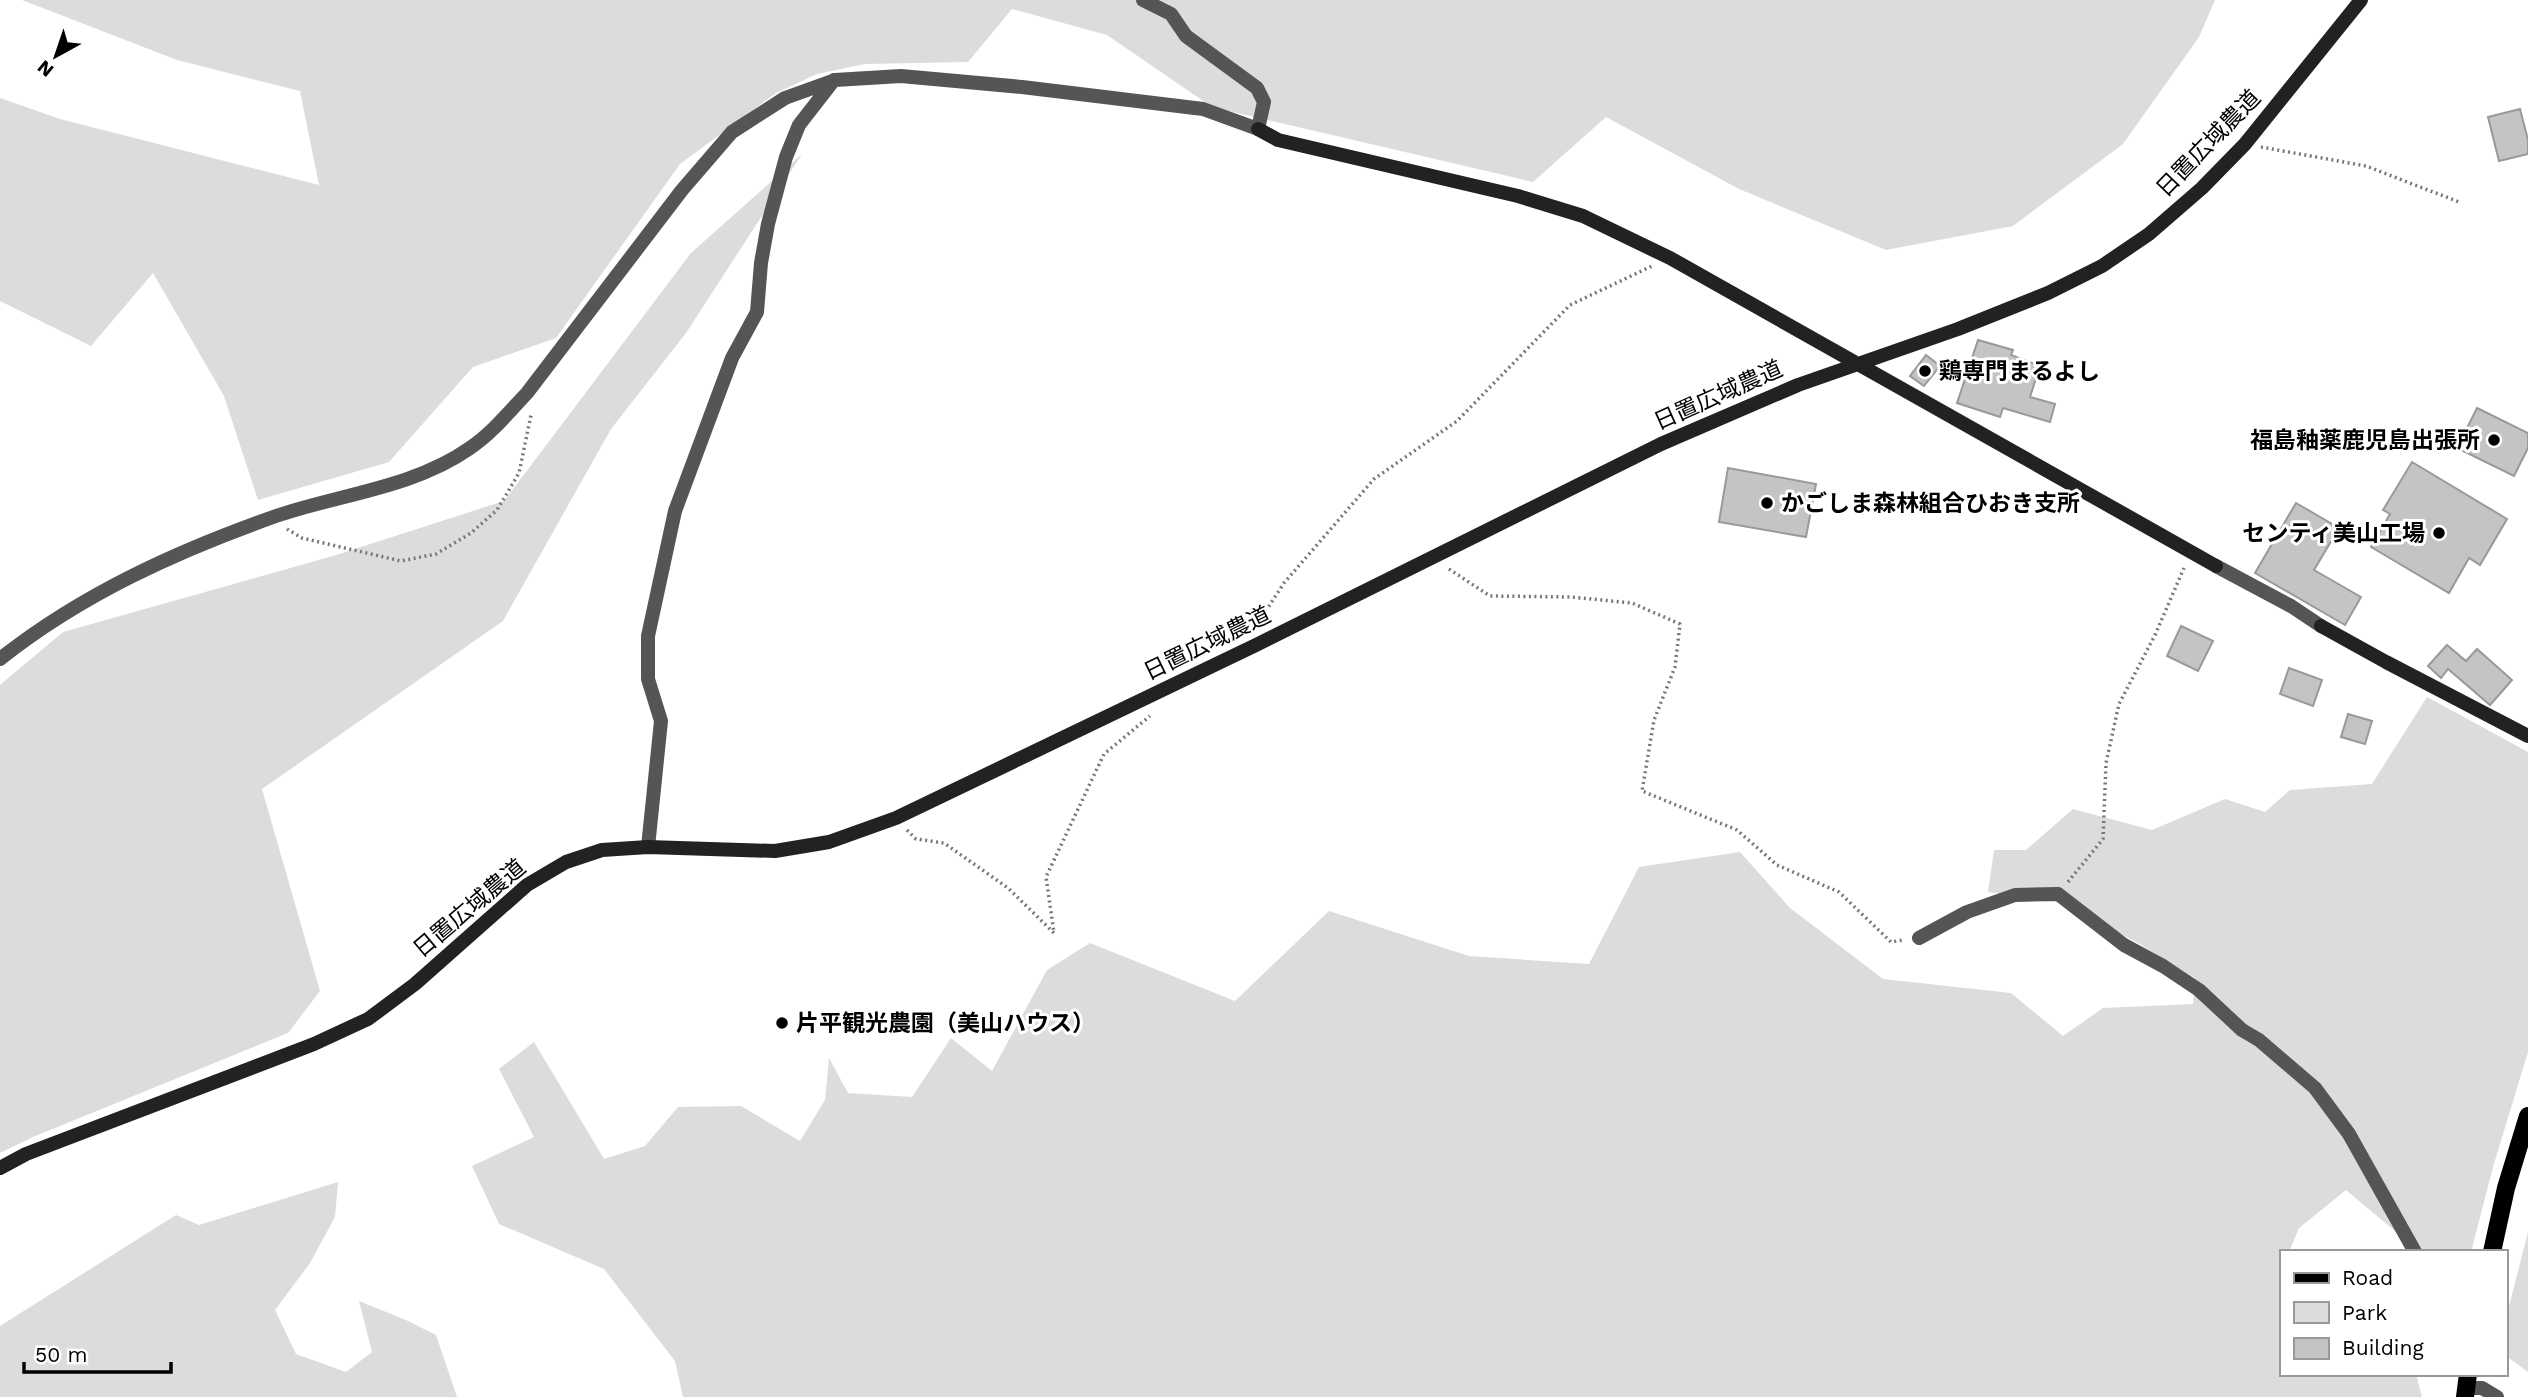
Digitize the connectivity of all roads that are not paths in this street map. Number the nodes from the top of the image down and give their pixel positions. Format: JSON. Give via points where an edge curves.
{"nodes":[{"id":1,"x":1143,"y":0,"type":"edge"},
{"id":2,"x":2361,"y":0,"type":"edge"},
{"id":3,"x":835,"y":80,"type":"junction"},
{"id":4,"x":1258,"y":129,"type":"junction"},
{"id":5,"x":1859,"y":363,"type":"junction"},
{"id":6,"x":0,"y":659,"type":"edge"},
{"id":7,"x":2528,"y":736,"type":"edge"},
{"id":8,"x":648,"y":847,"type":"junction"},
{"id":9,"x":1919,"y":938,"type":"road end"},
{"id":10,"x":2528,"y":1116,"type":"edge"},
{"id":11,"x":0,"y":1168,"type":"edge"},
{"id":12,"x":2414,"y":1250,"type":"edge"},
{"id":13,"x":2492,"y":1250,"type":"edge"},
{"id":14,"x":2466,"y":1386,"type":"edge"},
{"id":15,"x":2497,"y":1397,"type":"edge"}],
"edges":[{"from":1,"to":4,"type":"street","via":[[1171,14],[1186,36],[1257,88],[1264,102]]},
{"from":2,"to":5,"type":"street","name":"日置広域農道","via":[[2245,144],[2149,234],[2102,266],[2048,293]]},
{"from":3,"to":4,"type":"street","via":[[901,76],[1036,89],[1203,109]]},
{"from":3,"to":6,"type":"street","via":[[785,98],[732,132],[527,393],[471,448],[402,481],[278,516],[123,579],[38,629]]},
{"from":3,"to":8,"type":"street","via":[[800,125],[786,157],[765,237],[757,312],[732,358],[675,511],[648,636],[648,679],[661,721]]},
{"from":4,"to":5,"type":"street","via":[[1279,140],[1518,196],[1583,216],[1670,258]]},
{"from":5,"to":7,"type":"street","via":[[2386,663]]},
{"from":5,"to":8,"type":"street","name":"日置広域農道","via":[[1661,444],[895,818],[829,842],[775,852]]},
{"from":8,"to":11,"type":"street","name":"日置広域農道","via":[[602,850],[566,862],[527,886],[368,1019]]},
{"from":9,"to":12,"type":"street","via":[[1967,912],[2015,895],[2058,894],[2124,945],[2199,990],[2315,1088],[2349,1134]]},
{"from":10,"to":13,"type":"main road"},
{"from":14,"to":15,"type":"street"}]}
